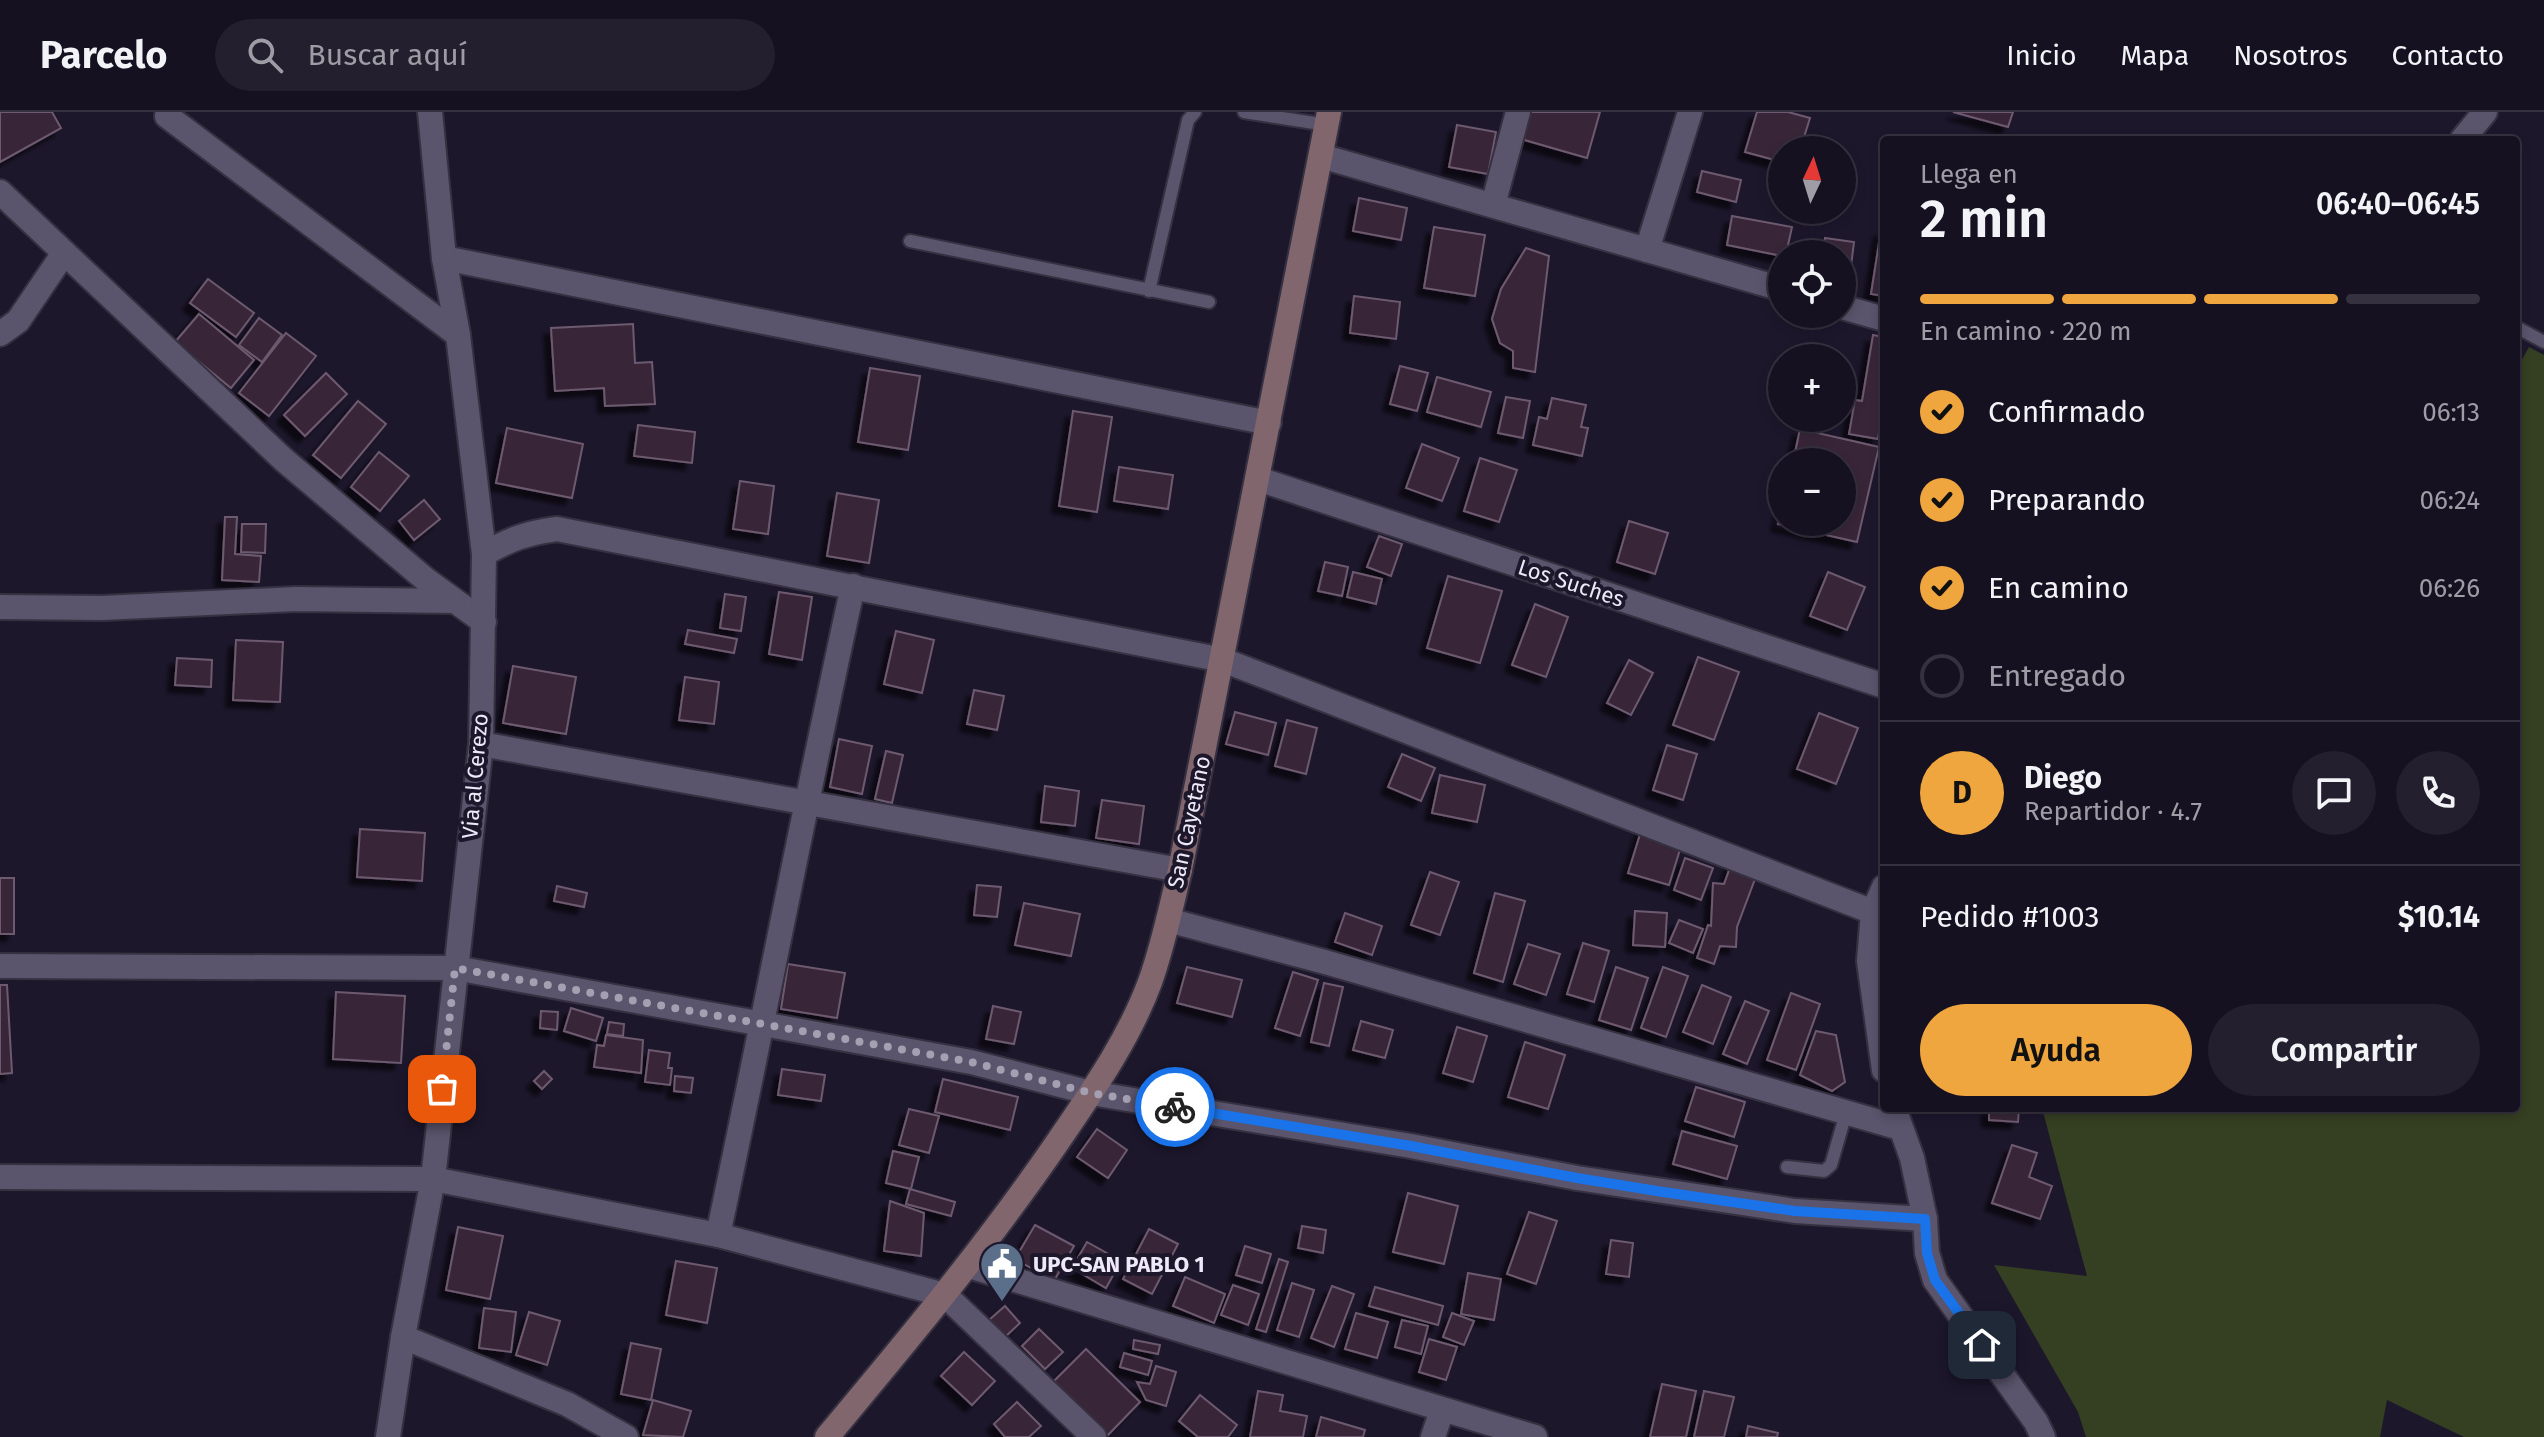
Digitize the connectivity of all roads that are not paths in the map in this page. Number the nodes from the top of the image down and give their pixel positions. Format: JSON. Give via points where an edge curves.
{"nodes":[{"id":1,"x":430,"y":112,"type":"edge"},
{"id":2,"x":1195,"y":112,"type":"edge"},
{"id":3,"x":1244,"y":112,"type":"edge"},
{"id":4,"x":1518,"y":112,"type":"edge"},
{"id":5,"x":1690,"y":112,"type":"edge"},
{"id":6,"x":2485,"y":112,"type":"edge"},
{"id":7,"x":167,"y":116,"type":"dead end"},
{"id":8,"x":1328,"y":118,"type":"edge"},
{"id":9,"x":2465,"y":136,"type":"edge"},
{"id":10,"x":1321,"y":156,"type":"junction"},
{"id":11,"x":0,"y":192,"type":"edge"},
{"id":12,"x":1493,"y":205,"type":"junction"},
{"id":13,"x":910,"y":241,"type":"dead end"},
{"id":14,"x":1647,"y":250,"type":"junction"},
{"id":15,"x":64,"y":253,"type":"junction"},
{"id":16,"x":444,"y":258,"type":"junction"},
{"id":17,"x":1768,"y":285,"type":"edge"},
{"id":18,"x":1149,"y":291,"type":"junction"},
{"id":19,"x":1209,"y":302,"type":"dead end"},
{"id":20,"x":1856,"y":311,"type":"edge"},
{"id":21,"x":1880,"y":318,"type":"edge"},
{"id":22,"x":2520,"y":329,"type":"edge"},
{"id":23,"x":0,"y":334,"type":"edge"},
{"id":24,"x":458,"y":335,"type":"junction"},
{"id":25,"x":2544,"y":342,"type":"edge"},
{"id":26,"x":1269,"y":423,"type":"junction"},
{"id":27,"x":1258,"y":479,"type":"junction"},
{"id":28,"x":484,"y":554,"type":"junction"},
{"id":29,"x":853,"y":586,"type":"junction"},
{"id":30,"x":454,"y":601,"type":"junction"},
{"id":31,"x":0,"y":607,"type":"edge"},
{"id":32,"x":484,"y":622,"type":"junction"},
{"id":33,"x":1223,"y":660,"type":"junction"},
{"id":34,"x":1880,"y":685,"type":"edge"},
{"id":35,"x":481,"y":744,"type":"junction"},
{"id":36,"x":806,"y":801,"type":"junction"},
{"id":37,"x":1180,"y":870,"type":"junction"},
{"id":38,"x":1880,"y":896,"type":"edge"},
{"id":39,"x":1873,"y":912,"type":"junction"},
{"id":40,"x":1168,"y":920,"type":"junction"},
{"id":41,"x":0,"y":966,"type":"edge"},
{"id":42,"x":455,"y":968,"type":"junction"},
{"id":43,"x":763,"y":1024,"type":"junction"},
{"id":44,"x":1880,"y":1041,"type":"edge"},
{"id":45,"x":1091,"y":1093,"type":"junction"},
{"id":46,"x":1846,"y":1113,"type":"junction"},
{"id":47,"x":1897,"y":1118,"type":"edge"},
{"id":48,"x":1787,"y":1167,"type":"dead end"},
{"id":49,"x":0,"y":1177,"type":"edge"},
{"id":50,"x":433,"y":1179,"type":"junction"},
{"id":51,"x":1925,"y":1219,"type":"junction"},
{"id":52,"x":718,"y":1235,"type":"junction"},
{"id":53,"x":969,"y":1266,"type":"junction"},
{"id":54,"x":945,"y":1295,"type":"junction"},
{"id":55,"x":403,"y":1337,"type":"junction"},
{"id":56,"x":1442,"y":1410,"type":"junction"},
{"id":57,"x":388,"y":1437,"type":"edge"},
{"id":58,"x":626,"y":1437,"type":"edge"},
{"id":59,"x":827,"y":1437,"type":"edge"},
{"id":60,"x":1094,"y":1437,"type":"edge"},
{"id":61,"x":1433,"y":1437,"type":"edge"},
{"id":62,"x":1535,"y":1437,"type":"edge"},
{"id":63,"x":2043,"y":1437,"type":"edge"}],
"edges":[{"from":1,"to":16,"type":"street","name":"Via al Cerezo"},
{"from":2,"to":18,"type":"lane","via":[[1188,120]]},
{"from":3,"to":8,"type":"lane"},
{"from":4,"to":12,"type":"street"},
{"from":5,"to":14,"type":"street"},
{"from":6,"to":9,"type":"street"},
{"from":7,"to":24,"type":"street"},
{"from":8,"to":10,"type":"main road","name":"San Cayetano"},
{"from":10,"to":12,"type":"street"},
{"from":10,"to":26,"type":"main road","name":"San Cayetano"},
{"from":11,"to":15,"type":"street"},
{"from":12,"to":14,"type":"street"},
{"from":13,"to":18,"type":"lane"},
{"from":14,"to":17,"type":"street"},
{"from":15,"to":23,"type":"street","via":[[18,321]]},
{"from":15,"to":30,"type":"street","via":[[284,460]]},
{"from":16,"to":24,"type":"street","name":"Via al Cerezo"},
{"from":16,"to":26,"type":"street"},
{"from":18,"to":19,"type":"lane"},
{"from":20,"to":21,"type":"street"},
{"from":22,"to":25,"type":"lane"},
{"from":24,"to":28,"type":"street","name":"Via al Cerezo"},
{"from":26,"to":27,"type":"main road","name":"San Cayetano"},
{"from":27,"to":33,"type":"main road","name":"San Cayetano"},
{"from":27,"to":34,"type":"street","name":"Los Suches"},
{"from":28,"to":29,"type":"street","via":[[510,539],[557,529]]},
{"from":28,"to":32,"type":"street","name":"Via al Cerezo"},
{"from":29,"to":33,"type":"street"},
{"from":29,"to":36,"type":"street"},
{"from":30,"to":31,"type":"street","via":[[296,599]]},
{"from":30,"to":32,"type":"street"},
{"from":32,"to":35,"type":"street","name":"Via al Cerezo"},
{"from":33,"to":37,"type":"main road","name":"San Cayetano"},
{"from":33,"to":39,"type":"street"},
{"from":35,"to":36,"type":"street"},
{"from":35,"to":42,"type":"street","name":"Via al Cerezo"},
{"from":36,"to":37,"type":"street"},
{"from":36,"to":43,"type":"street"},
{"from":37,"to":40,"type":"main road","name":"San Cayetano"},
{"from":38,"to":39,"type":"street"},
{"from":39,"to":44,"type":"street","via":[[1869,961]]},
{"from":40,"to":45,"type":"main road","name":"San Cayetano","via":[[1150,982]]},
{"from":40,"to":46,"type":"street"},
{"from":41,"to":42,"type":"street"},
{"from":42,"to":43,"type":"street"},
{"from":42,"to":50,"type":"street","name":"Via al Cerezo"},
{"from":43,"to":45,"type":"street","via":[[971,1062]]},
{"from":43,"to":52,"type":"street"},
{"from":45,"to":51,"type":"street","via":[[1663,1192],[1795,1211]]},
{"from":45,"to":53,"type":"main road","name":"San Cayetano"},
{"from":46,"to":47,"type":"street"},
{"from":46,"to":48,"type":"lane","via":[[1831,1165],[1824,1171]]},
{"from":47,"to":51,"type":"street"},
{"from":49,"to":50,"type":"street"},
{"from":50,"to":52,"type":"street"},
{"from":50,"to":55,"type":"street","name":"Via al Cerezo"},
{"from":51,"to":63,"type":"street","via":[[1935,1280]]},
{"from":52,"to":54,"type":"street"},
{"from":53,"to":54,"type":"main road","name":"San Cayetano"},
{"from":53,"to":56,"type":"street"},
{"from":54,"to":59,"type":"main road","name":"San Cayetano"},
{"from":54,"to":60,"type":"street"},
{"from":55,"to":57,"type":"street","name":"Via al Cerezo"},
{"from":55,"to":58,"type":"street","via":[[567,1404]]},
{"from":56,"to":61,"type":"street"},
{"from":56,"to":62,"type":"street"}]}
